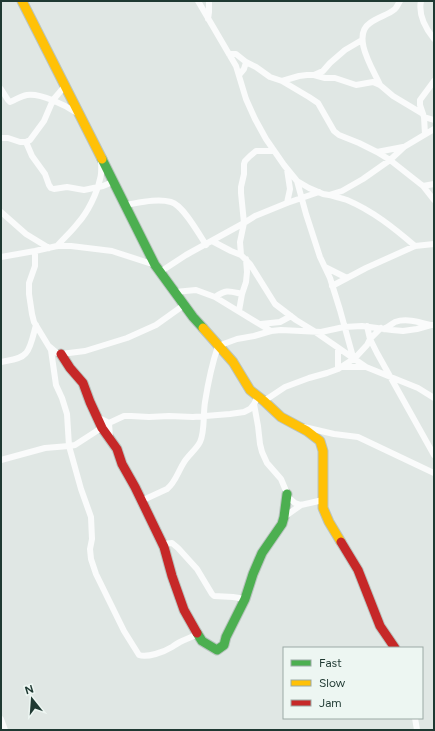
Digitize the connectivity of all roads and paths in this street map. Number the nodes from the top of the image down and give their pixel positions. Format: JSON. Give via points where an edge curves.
{"nodes":[{"id":1,"x":22,"y":1,"type":"edge"},
{"id":2,"x":198,"y":1,"type":"edge"},
{"id":3,"x":209,"y":1,"type":"edge"},
{"id":4,"x":400,"y":1,"type":"edge"},
{"id":5,"x":421,"y":1,"type":"edge"},
{"id":6,"x":208,"y":19,"type":"junction"},
{"id":7,"x":434,"y":39,"type":"edge"},
{"id":8,"x":221,"y":40,"type":"junction"},
{"id":9,"x":362,"y":40,"type":"junction"},
{"id":10,"x":229,"y":54,"type":"junction"},
{"id":11,"x":238,"y":56,"type":"junction"},
{"id":12,"x":246,"y":62,"type":"junction"},
{"id":13,"x":323,"y":71,"type":"junction"},
{"id":14,"x":238,"y":73,"type":"junction"},
{"id":15,"x":314,"y":76,"type":"junction"},
{"id":16,"x":325,"y":78,"type":"junction"},
{"id":17,"x":282,"y":81,"type":"junction"},
{"id":18,"x":434,"y":81,"type":"edge"},
{"id":19,"x":380,"y":85,"type":"junction"},
{"id":20,"x":65,"y":86,"type":"junction"},
{"id":21,"x":1,"y":89,"type":"edge"},
{"id":22,"x":71,"y":99,"type":"junction"},
{"id":23,"x":53,"y":100,"type":"junction"},
{"id":24,"x":62,"y":104,"type":"junction"},
{"id":25,"x":79,"y":114,"type":"junction"},
{"id":26,"x":423,"y":116,"type":"junction"},
{"id":27,"x":434,"y":120,"type":"edge"},
{"id":28,"x":434,"y":129,"type":"edge"},
{"id":29,"x":425,"y":134,"type":"junction"},
{"id":30,"x":1,"y":138,"type":"edge"},
{"id":31,"x":26,"y":142,"type":"junction"},
{"id":32,"x":404,"y":147,"type":"junction"},
{"id":33,"x":274,"y":151,"type":"junction"},
{"id":34,"x":377,"y":152,"type":"junction"},
{"id":35,"x":101,"y":160,"type":"junction"},
{"id":36,"x":390,"y":160,"type":"junction"},
{"id":37,"x":287,"y":169,"type":"junction"},
{"id":38,"x":297,"y":181,"type":"junction"},
{"id":39,"x":112,"y":182,"type":"junction"},
{"id":40,"x":434,"y":184,"type":"edge"},
{"id":41,"x":422,"y":186,"type":"junction"},
{"id":42,"x":98,"y":187,"type":"junction"},
{"id":43,"x":319,"y":192,"type":"junction"},
{"id":44,"x":329,"y":195,"type":"junction"},
{"id":45,"x":302,"y":198,"type":"junction"},
{"id":46,"x":434,"y":200,"type":"edge"},
{"id":47,"x":288,"y":203,"type":"junction"},
{"id":48,"x":125,"y":205,"type":"junction"},
{"id":49,"x":1,"y":212,"type":"edge"},
{"id":50,"x":244,"y":223,"type":"junction"},
{"id":51,"x":209,"y":243,"type":"junction"},
{"id":52,"x":434,"y":244,"type":"edge"},
{"id":53,"x":57,"y":246,"type":"junction"},
{"id":54,"x":414,"y":246,"type":"junction"},
{"id":55,"x":49,"y":248,"type":"junction"},
{"id":56,"x":35,"y":251,"type":"junction"},
{"id":57,"x":1,"y":257,"type":"edge"},
{"id":58,"x":244,"y":257,"type":"junction"},
{"id":59,"x":325,"y":267,"type":"junction"},
{"id":60,"x":157,"y":269,"type":"junction"},
{"id":61,"x":258,"y":277,"type":"junction"},
{"id":62,"x":347,"y":278,"type":"junction"},
{"id":63,"x":246,"y":282,"type":"junction"},
{"id":64,"x":332,"y":286,"type":"junction"},
{"id":65,"x":175,"y":292,"type":"junction"},
{"id":66,"x":242,"y":294,"type":"junction"},
{"id":67,"x":215,"y":297,"type":"junction"},
{"id":68,"x":184,"y":305,"type":"junction"},
{"id":69,"x":239,"y":311,"type":"junction"},
{"id":70,"x":293,"y":318,"type":"junction"},
{"id":71,"x":261,"y":324,"type":"junction"},
{"id":72,"x":36,"y":325,"type":"junction"},
{"id":73,"x":432,"y":325,"type":"edge"},
{"id":74,"x":367,"y":326,"type":"junction"},
{"id":75,"x":344,"y":327,"type":"junction"},
{"id":76,"x":382,"y":329,"type":"junction"},
{"id":77,"x":271,"y":330,"type":"junction"},
{"id":78,"x":292,"y":330,"type":"junction"},
{"id":79,"x":314,"y":331,"type":"junction"},
{"id":80,"x":33,"y":336,"type":"junction"},
{"id":81,"x":370,"y":339,"type":"junction"},
{"id":82,"x":47,"y":343,"type":"junction"},
{"id":83,"x":218,"y":346,"type":"junction"},
{"id":84,"x":338,"y":348,"type":"junction"},
{"id":85,"x":57,"y":354,"type":"junction"},
{"id":86,"x":354,"y":358,"type":"junction"},
{"id":87,"x":1,"y":362,"type":"edge"},
{"id":88,"x":366,"y":367,"type":"junction"},
{"id":89,"x":339,"y":368,"type":"junction"},
{"id":90,"x":389,"y":376,"type":"junction"},
{"id":91,"x":434,"y":398,"type":"edge"},
{"id":92,"x":259,"y":400,"type":"junction"},
{"id":93,"x":203,"y":416,"type":"junction"},
{"id":94,"x":106,"y":426,"type":"junction"},
{"id":95,"x":297,"y":426,"type":"junction"},
{"id":96,"x":69,"y":446,"type":"junction"},
{"id":97,"x":434,"y":454,"type":"edge"},
{"id":98,"x":1,"y":460,"type":"edge"},
{"id":99,"x":434,"y":473,"type":"edge"},
{"id":100,"x":287,"y":494,"type":"junction"},
{"id":101,"x":323,"y":500,"type":"junction"},
{"id":102,"x":141,"y":501,"type":"junction"},
{"id":103,"x":301,"y":504,"type":"junction"},
{"id":104,"x":284,"y":517,"type":"junction"},
{"id":105,"x":163,"y":544,"type":"junction"},
{"id":106,"x":245,"y":599,"type":"junction"},
{"id":107,"x":198,"y":634,"type":"junction"},
{"id":108,"x":394,"y":647,"type":"edge"},
{"id":109,"x":415,"y":719,"type":"edge"},
{"id":110,"x":1,"y":720,"type":"edge"},
{"id":111,"x":5,"y":730,"type":"edge"},
{"id":112,"x":417,"y":730,"type":"edge"}],
"edges":[{"from":1,"to":20,"type":"street"},
{"from":2,"to":6,"type":"street"},
{"from":3,"to":6,"type":"street"},
{"from":4,"to":9,"type":"street","via":[[394,10],[365,27]]},
{"from":5,"to":7,"type":"street","via":[[423,21]]},
{"from":6,"to":8,"type":"street"},
{"from":8,"to":10,"type":"street"},
{"from":8,"to":11,"type":"street"},
{"from":9,"to":13,"type":"street","via":[[345,50]]},
{"from":9,"to":19,"type":"street"},
{"from":10,"to":11,"type":"street"},
{"from":10,"to":14,"type":"street"},
{"from":11,"to":12,"type":"street"},
{"from":11,"to":14,"type":"street"},
{"from":12,"to":14,"type":"street","via":[[244,69]]},
{"from":12,"to":17,"type":"street","via":[[270,77]]},
{"from":13,"to":15,"type":"street"},
{"from":13,"to":16,"type":"street"},
{"from":14,"to":33,"type":"street","via":[[255,119]]},
{"from":15,"to":16,"type":"street"},
{"from":15,"to":17,"type":"street","via":[[299,76]]},
{"from":16,"to":19,"type":"street","via":[[335,78],[356,85],[373,82]]},
{"from":17,"to":34,"type":"street","via":[[318,103],[339,135]]},
{"from":18,"to":26,"type":"street","via":[[420,100]]},
{"from":19,"to":26,"type":"street"},
{"from":20,"to":22,"type":"street"},
{"from":20,"to":23,"type":"street"},
{"from":21,"to":23,"type":"street","via":[[10,102],[28,95]]},
{"from":22,"to":24,"type":"street"},
{"from":22,"to":25,"type":"street"},
{"from":23,"to":24,"type":"street"},
{"from":23,"to":31,"type":"street","via":[[44,122],[35,135]]},
{"from":24,"to":25,"type":"street"},
{"from":25,"to":35,"type":"street"},
{"from":26,"to":27,"type":"street"},
{"from":26,"to":29,"type":"street"},
{"from":28,"to":29,"type":"street"},
{"from":29,"to":32,"type":"street"},
{"from":30,"to":31,"type":"street"},
{"from":31,"to":42,"type":"street","via":[[51,188],[84,190]]},
{"from":32,"to":34,"type":"street"},
{"from":32,"to":36,"type":"street"},
{"from":33,"to":37,"type":"street"},
{"from":33,"to":50,"type":"street","via":[[256,151],[245,161],[241,187]]},
{"from":34,"to":36,"type":"street"},
{"from":35,"to":39,"type":"street"},
{"from":35,"to":42,"type":"street"},
{"from":36,"to":41,"type":"street"},
{"from":36,"to":44,"type":"street","via":[[342,191]]},
{"from":37,"to":38,"type":"street"},
{"from":37,"to":47,"type":"street","via":[[290,189]]},
{"from":38,"to":43,"type":"street"},
{"from":38,"to":45,"type":"street"},
{"from":39,"to":42,"type":"street"},
{"from":39,"to":48,"type":"street"},
{"from":40,"to":41,"type":"street"},
{"from":41,"to":46,"type":"street"},
{"from":42,"to":53,"type":"street","via":[[84,216]]},
{"from":43,"to":44,"type":"street"},
{"from":43,"to":45,"type":"street"},
{"from":44,"to":54,"type":"street","via":[[347,200],[374,214]]},
{"from":45,"to":47,"type":"street"},
{"from":45,"to":59,"type":"street"},
{"from":47,"to":50,"type":"street"},
{"from":48,"to":51,"type":"street","via":[[171,202],[177,205]]},
{"from":48,"to":60,"type":"street"},
{"from":49,"to":55,"type":"street","via":[[26,234]]},
{"from":50,"to":51,"type":"street"},
{"from":50,"to":58,"type":"street","via":[[240,242]]},
{"from":51,"to":58,"type":"street"},
{"from":51,"to":60,"type":"street"},
{"from":52,"to":54,"type":"street"},
{"from":53,"to":55,"type":"street"},
{"from":53,"to":60,"type":"street","via":[[112,251]]},
{"from":54,"to":62,"type":"street"},
{"from":55,"to":56,"type":"street"},
{"from":56,"to":57,"type":"street"},
{"from":56,"to":72,"type":"street","via":[[35,266],[29,283],[29,294]]},
{"from":58,"to":61,"type":"street"},
{"from":58,"to":63,"type":"street"},
{"from":59,"to":62,"type":"street"},
{"from":59,"to":64,"type":"street"},
{"from":60,"to":65,"type":"street"},
{"from":61,"to":63,"type":"street"},
{"from":61,"to":70,"type":"street","via":[[275,304]]},
{"from":62,"to":64,"type":"street"},
{"from":63,"to":66,"type":"street"},
{"from":64,"to":75,"type":"street"},
{"from":65,"to":67,"type":"street","via":[[196,290]]},
{"from":65,"to":68,"type":"street"},
{"from":66,"to":67,"type":"street","via":[[225,291]]},
{"from":66,"to":69,"type":"street"},
{"from":67,"to":69,"type":"street"},
{"from":68,"to":83,"type":"street"},
{"from":68,"to":85,"type":"street","via":[[156,325],[126,338],[85,351]]},
{"from":69,"to":71,"type":"street"},
{"from":70,"to":71,"type":"street"},
{"from":70,"to":78,"type":"street"},
{"from":70,"to":79,"type":"street"},
{"from":71,"to":77,"type":"street"},
{"from":72,"to":80,"type":"street"},
{"from":72,"to":82,"type":"street"},
{"from":73,"to":76,"type":"street","via":[[403,331]]},
{"from":73,"to":76,"type":"street","via":[[404,320]]},
{"from":74,"to":75,"type":"street"},
{"from":74,"to":76,"type":"street"},
{"from":74,"to":81,"type":"street"},
{"from":75,"to":79,"type":"street"},
{"from":75,"to":86,"type":"street"},
{"from":76,"to":81,"type":"street"},
{"from":77,"to":78,"type":"street"},
{"from":77,"to":83,"type":"street"},
{"from":78,"to":79,"type":"street"},
{"from":79,"to":84,"type":"street"},
{"from":80,"to":82,"type":"street"},
{"from":80,"to":87,"type":"street","via":[[26,353],[13,360]]},
{"from":81,"to":86,"type":"street"},
{"from":81,"to":90,"type":"street"},
{"from":82,"to":85,"type":"street"},
{"from":83,"to":92,"type":"street","via":[[233,362]]},
{"from":83,"to":93,"type":"street"},
{"from":84,"to":86,"type":"street"},
{"from":84,"to":89,"type":"street"},
{"from":85,"to":94,"type":"street","via":[[84,383],[97,417]]},
{"from":85,"to":96,"type":"street","via":[[56,385],[67,414]]},
{"from":86,"to":88,"type":"street"},
{"from":86,"to":89,"type":"street"},
{"from":88,"to":89,"type":"street"},
{"from":88,"to":90,"type":"street"},
{"from":89,"to":92,"type":"street","via":[[294,382]]},
{"from":90,"to":91,"type":"street"},
{"from":90,"to":97,"type":"street"},
{"from":92,"to":93,"type":"street","via":[[244,412]]},
{"from":92,"to":95,"type":"street"},
{"from":92,"to":100,"type":"street","via":[[258,426],[262,452],[267,463],[281,480]]},
{"from":93,"to":94,"type":"street","via":[[124,416]]},
{"from":93,"to":102,"type":"street","via":[[200,442],[183,463],[170,486]]},
{"from":94,"to":96,"type":"street"},
{"from":94,"to":102,"type":"street"},
{"from":95,"to":99,"type":"street","via":[[358,437]]},
{"from":95,"to":101,"type":"street","via":[[320,440],[323,451]]},
{"from":96,"to":98,"type":"street","via":[[45,448]]},
{"from":96,"to":107,"type":"street","via":[[91,517],[91,554],[96,574],[138,655],[158,653]]},
{"from":100,"to":103,"type":"street","via":[[295,503]]},
{"from":100,"to":104,"type":"street"},
{"from":101,"to":103,"type":"street"},
{"from":101,"to":108,"type":"street","via":[[323,508],[329,522],[358,570],[380,626]]},
{"from":102,"to":105,"type":"street"},
{"from":103,"to":104,"type":"street"},
{"from":104,"to":106,"type":"street","via":[[262,553]]},
{"from":105,"to":106,"type":"street","via":[[172,543],[178,548],[197,569],[214,596]]},
{"from":105,"to":107,"type":"street","via":[[184,610]]},
{"from":106,"to":107,"type":"street","via":[[220,649],[217,650],[202,641]]},
{"from":109,"to":112,"type":"street"},
{"from":110,"to":111,"type":"street"}]}
